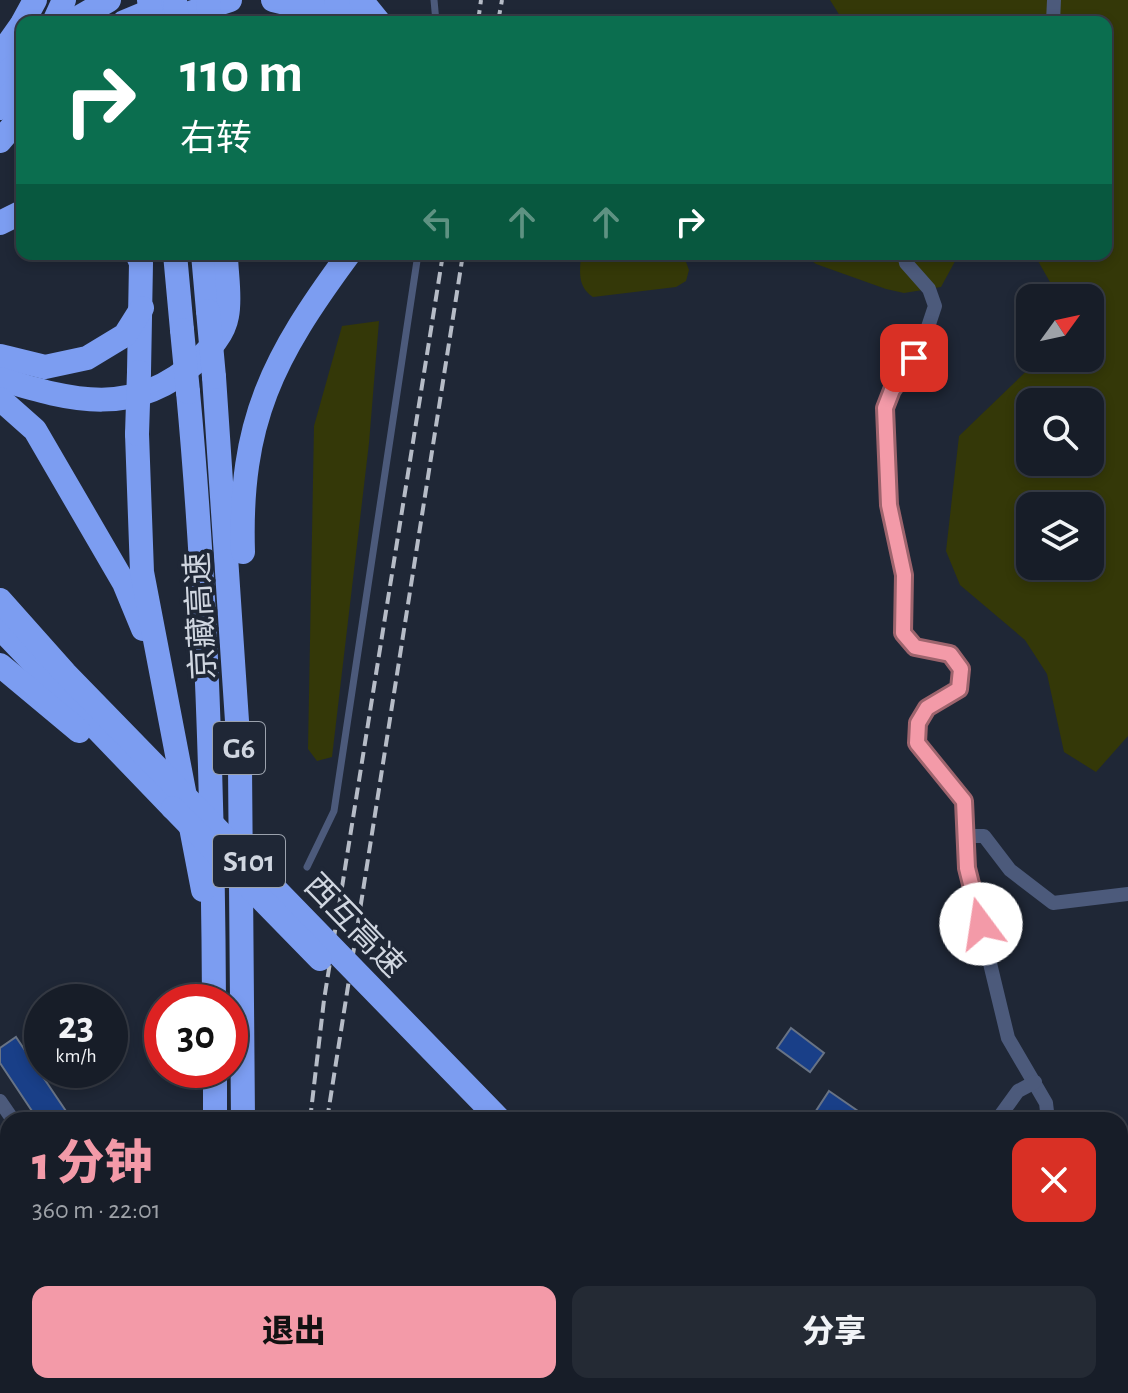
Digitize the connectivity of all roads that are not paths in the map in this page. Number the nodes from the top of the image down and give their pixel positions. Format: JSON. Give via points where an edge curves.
{"nodes":[{"id":1,"x":109,"y":0,"type":"edge"},
{"id":2,"x":177,"y":0,"type":"edge"},
{"id":3,"x":230,"y":0,"type":"edge"},
{"id":4,"x":273,"y":0,"type":"edge"},
{"id":5,"x":336,"y":0,"type":"edge"},
{"id":6,"x":361,"y":0,"type":"edge"},
{"id":7,"x":81,"y":16,"type":"edge"},
{"id":8,"x":138,"y":16,"type":"edge"},
{"id":9,"x":181,"y":16,"type":"edge"},
{"id":10,"x":326,"y":16,"type":"edge"},
{"id":11,"x":352,"y":16,"type":"edge"},
{"id":12,"x":374,"y":16,"type":"edge"},
{"id":13,"x":16,"y":33,"type":"edge"},
{"id":14,"x":0,"y":55,"type":"edge"},
{"id":15,"x":16,"y":78,"type":"edge"},
{"id":16,"x":10,"y":98,"type":"edge"},
{"id":17,"x":0,"y":141,"type":"edge"},
{"id":18,"x":140,"y":260,"type":"edge"},
{"id":19,"x":176,"y":260,"type":"edge"},
{"id":20,"x":204,"y":260,"type":"edge"},
{"id":21,"x":226,"y":260,"type":"edge"},
{"id":22,"x":339,"y":260,"type":"edge"},
{"id":23,"x":344,"y":260,"type":"edge"},
{"id":24,"x":417,"y":260,"type":"edge"},
{"id":25,"x":905,"y":260,"type":"edge"},
{"id":26,"x":327,"y":283,"type":"junction"},
{"id":27,"x":142,"y":308,"type":"junction"},
{"id":28,"x":0,"y":356,"type":"edge"},
{"id":29,"x":0,"y":379,"type":"edge"},
{"id":30,"x":0,"y":399,"type":"edge"},
{"id":31,"x":0,"y":600,"type":"edge"},
{"id":32,"x":0,"y":628,"type":"edge"},
{"id":33,"x":157,"y":656,"type":"junction"},
{"id":34,"x":0,"y":665,"type":"edge"},
{"id":35,"x":240,"y":766,"type":"junction"},
{"id":36,"x":173,"y":808,"type":"junction"},
{"id":37,"x":965,"y":836,"type":"junction"},
{"id":38,"x":307,"y":867,"type":"dead end"},
{"id":39,"x":1128,"y":894,"type":"edge"},
{"id":40,"x":214,"y":947,"type":"junction"},
{"id":41,"x":214,"y":984,"type":"edge"},
{"id":42,"x":1035,"y":1082,"type":"junction"},
{"id":43,"x":215,"y":1088,"type":"edge"},
{"id":44,"x":215,"y":1112,"type":"edge"},
{"id":45,"x":243,"y":1112,"type":"edge"},
{"id":46,"x":469,"y":1112,"type":"edge"},
{"id":47,"x":492,"y":1112,"type":"edge"},
{"id":48,"x":1003,"y":1112,"type":"edge"},
{"id":49,"x":1047,"y":1112,"type":"edge"}],
"edges":[{"from":1,"to":7,"type":"highway"},
{"from":2,"to":8,"type":"highway"},
{"from":3,"to":9,"type":"highway"},
{"from":4,"to":10,"type":"highway"},
{"from":5,"to":11,"type":"highway"},
{"from":6,"to":12,"type":"highway"},
{"from":13,"to":14,"type":"highway"},
{"from":15,"to":16,"type":"highway"},
{"from":16,"to":17,"type":"highway"},
{"from":18,"to":27,"type":"highway"},
{"from":19,"to":40,"type":"highway","name":"京藏高速","number":"G6","bridge":true,"via":[[201,537]]},
{"from":20,"to":35,"type":"highway","name":"京藏高速","number":"G6","bridge":true},
{"from":21,"to":29,"type":"highway","via":[[228,313],[223,330],[197,361],[163,385],[115,399],[68,400]]},
{"from":22,"to":26,"type":"highway"},
{"from":23,"to":26,"type":"highway"},
{"from":24,"to":38,"type":"lane","via":[[334,811]]},
{"from":25,"to":37,"type":"street","via":[[929,289],[935,306],[923,342],[885,408],[889,505],[904,575],[903,633],[915,647],[950,654],[961,669],[959,689],[922,715],[917,743],[964,801]]},
{"from":26,"to":35,"type":"highway","via":[[277,361],[256,416],[245,473]]},
{"from":27,"to":28,"type":"highway","via":[[125,335],[87,358],[45,367]]},
{"from":27,"to":33,"type":"highway","bridge":true,"via":[[137,434],[142,572]]},
{"from":30,"to":33,"type":"highway","via":[[35,430],[124,583]]},
{"from":31,"to":47,"type":"highway","name":"西互高速","number":"S101","bridge":true},
{"from":32,"to":36,"type":"highway","number":"S101"},
{"from":33,"to":40,"type":"highway"},
{"from":34,"to":36,"type":"highway"},
{"from":35,"to":45,"type":"highway","name":"京藏高速","number":"G6"},
{"from":36,"to":46,"type":"highway","name":"西互高速","number":"S101","bridge":true},
{"from":37,"to":39,"type":"street","via":[[984,836],[1010,870],[1053,903]]},
{"from":37,"to":42,"type":"street","via":[[967,868],[1008,1038]]},
{"from":40,"to":41,"type":"highway","name":"京藏高速","number":"G6"},
{"from":42,"to":48,"type":"street","via":[[1018,1091]]},
{"from":42,"to":49,"type":"street"},
{"from":43,"to":44,"type":"highway"}]}
